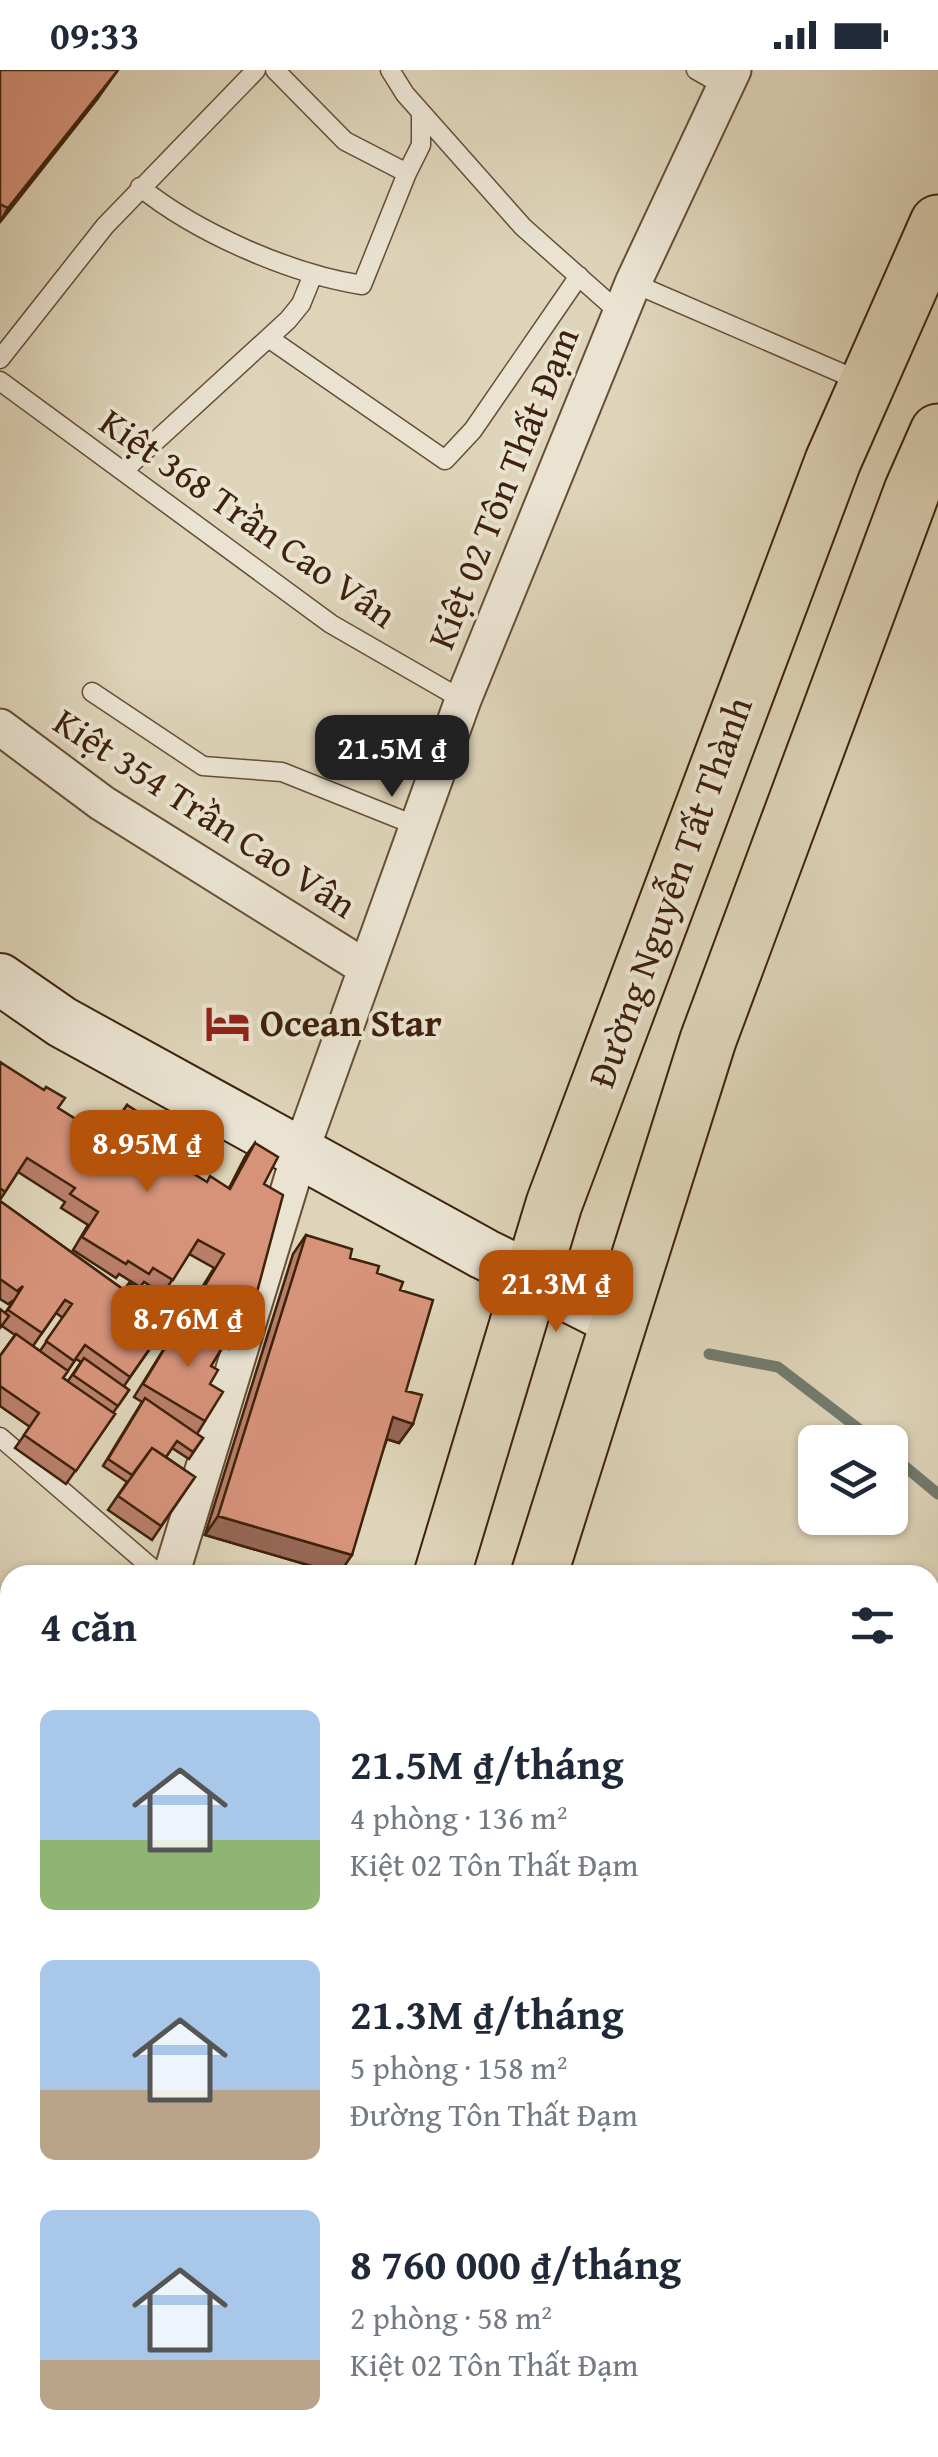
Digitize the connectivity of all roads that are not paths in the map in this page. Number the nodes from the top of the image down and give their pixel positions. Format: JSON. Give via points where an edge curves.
{"nodes":[{"id":1,"x":256,"y":70,"type":"edge"},
{"id":2,"x":275,"y":70,"type":"edge"},
{"id":3,"x":390,"y":70,"type":"edge"},
{"id":4,"x":718,"y":76,"type":"edge"},
{"id":5,"x":421,"y":112,"type":"junction"},
{"id":6,"x":406,"y":173,"type":"junction"},
{"id":7,"x":140,"y":188,"type":"junction"},
{"id":8,"x":938,"y":223,"type":"edge"},
{"id":9,"x":579,"y":276,"type":"junction"},
{"id":10,"x":312,"y":277,"type":"junction"},
{"id":11,"x":627,"y":298,"type":"junction"},
{"id":12,"x":270,"y":339,"type":"junction"},
{"id":13,"x":0,"y":358,"type":"edge"},
{"id":14,"x":0,"y":381,"type":"edge"},
{"id":15,"x":867,"y":384,"type":"junction"},
{"id":16,"x":938,"y":432,"type":"edge"},
{"id":17,"x":123,"y":471,"type":"junction"},
{"id":18,"x":92,"y":692,"type":"dead end"},
{"id":19,"x":462,"y":700,"type":"junction"},
{"id":20,"x":0,"y":727,"type":"edge"},
{"id":21,"x":417,"y":826,"type":"junction"},
{"id":22,"x":366,"y":968,"type":"junction"},
{"id":23,"x":0,"y":979,"type":"edge"},
{"id":24,"x":300,"y":1153,"type":"junction"},
{"id":25,"x":530,"y":1277,"type":"junction"},
{"id":26,"x":618,"y":1321,"type":"junction"},
{"id":27,"x":0,"y":1438,"type":"edge"},
{"id":28,"x":148,"y":1565,"type":"edge"},
{"id":29,"x":174,"y":1565,"type":"edge"},
{"id":30,"x":445,"y":1565,"type":"edge"},
{"id":31,"x":543,"y":1565,"type":"edge"}],
"edges":[{"from":1,"to":7,"type":"lane"},
{"from":2,"to":6,"type":"lane","via":[[346,141]]},
{"from":3,"to":5,"type":"lane"},
{"from":4,"to":11,"type":"street","name":"Kiệt 02 Tôn Thất Đạm"},
{"from":5,"to":6,"type":"lane","via":[[421,144]]},
{"from":5,"to":9,"type":"lane","via":[[523,227]]},
{"from":6,"to":10,"type":"lane","via":[[362,285]]},
{"from":7,"to":10,"type":"lane","via":[[166,208]]},
{"from":7,"to":13,"type":"lane"},
{"from":8,"to":15,"type":"main road","name":"Đường Nguyễn Tất Thành"},
{"from":9,"to":11,"type":"lane"},
{"from":9,"to":12,"type":"lane","via":[[445,460]]},
{"from":10,"to":12,"type":"lane","via":[[301,304]]},
{"from":11,"to":15,"type":"lane"},
{"from":11,"to":19,"type":"street","name":"Kiệt 02 Tôn Thất Đạm"},
{"from":12,"to":17,"type":"lane"},
{"from":14,"to":17,"type":"lane","name":"Kiệt 368 Trần Cao Vân"},
{"from":15,"to":25,"type":"main road","name":"Đường Nguyễn Tất Thành","via":[[710,783]]},
{"from":16,"to":26,"type":"main road","via":[[708,1040]]},
{"from":17,"to":19,"type":"lane","name":"Kiệt 368 Trần Cao Vân","via":[[331,624]]},
{"from":18,"to":21,"type":"lane","via":[[204,766],[282,772]]},
{"from":19,"to":21,"type":"street","name":"Kiệt 02 Tôn Thất Đạm"},
{"from":20,"to":22,"type":"street","name":"Kiệt 354 Trần Cao Vân","via":[[102,803]]},
{"from":21,"to":22,"type":"street","name":"Kiệt 02 Tôn Thất Đạm"},
{"from":22,"to":24,"type":"street","name":"Kiệt 02 Tôn Thất Đạm"},
{"from":23,"to":24,"type":"street","via":[[62,1022]]},
{"from":24,"to":25,"type":"street"},
{"from":24,"to":29,"type":"street","name":"Kiệt 02 Tôn Thất Đạm","via":[[227,1358]]},
{"from":25,"to":26,"type":"street"},
{"from":25,"to":30,"type":"main road","name":"Đường Nguyễn Tất Thành"},
{"from":26,"to":31,"type":"main road"},
{"from":27,"to":28,"type":"lane"}]}
